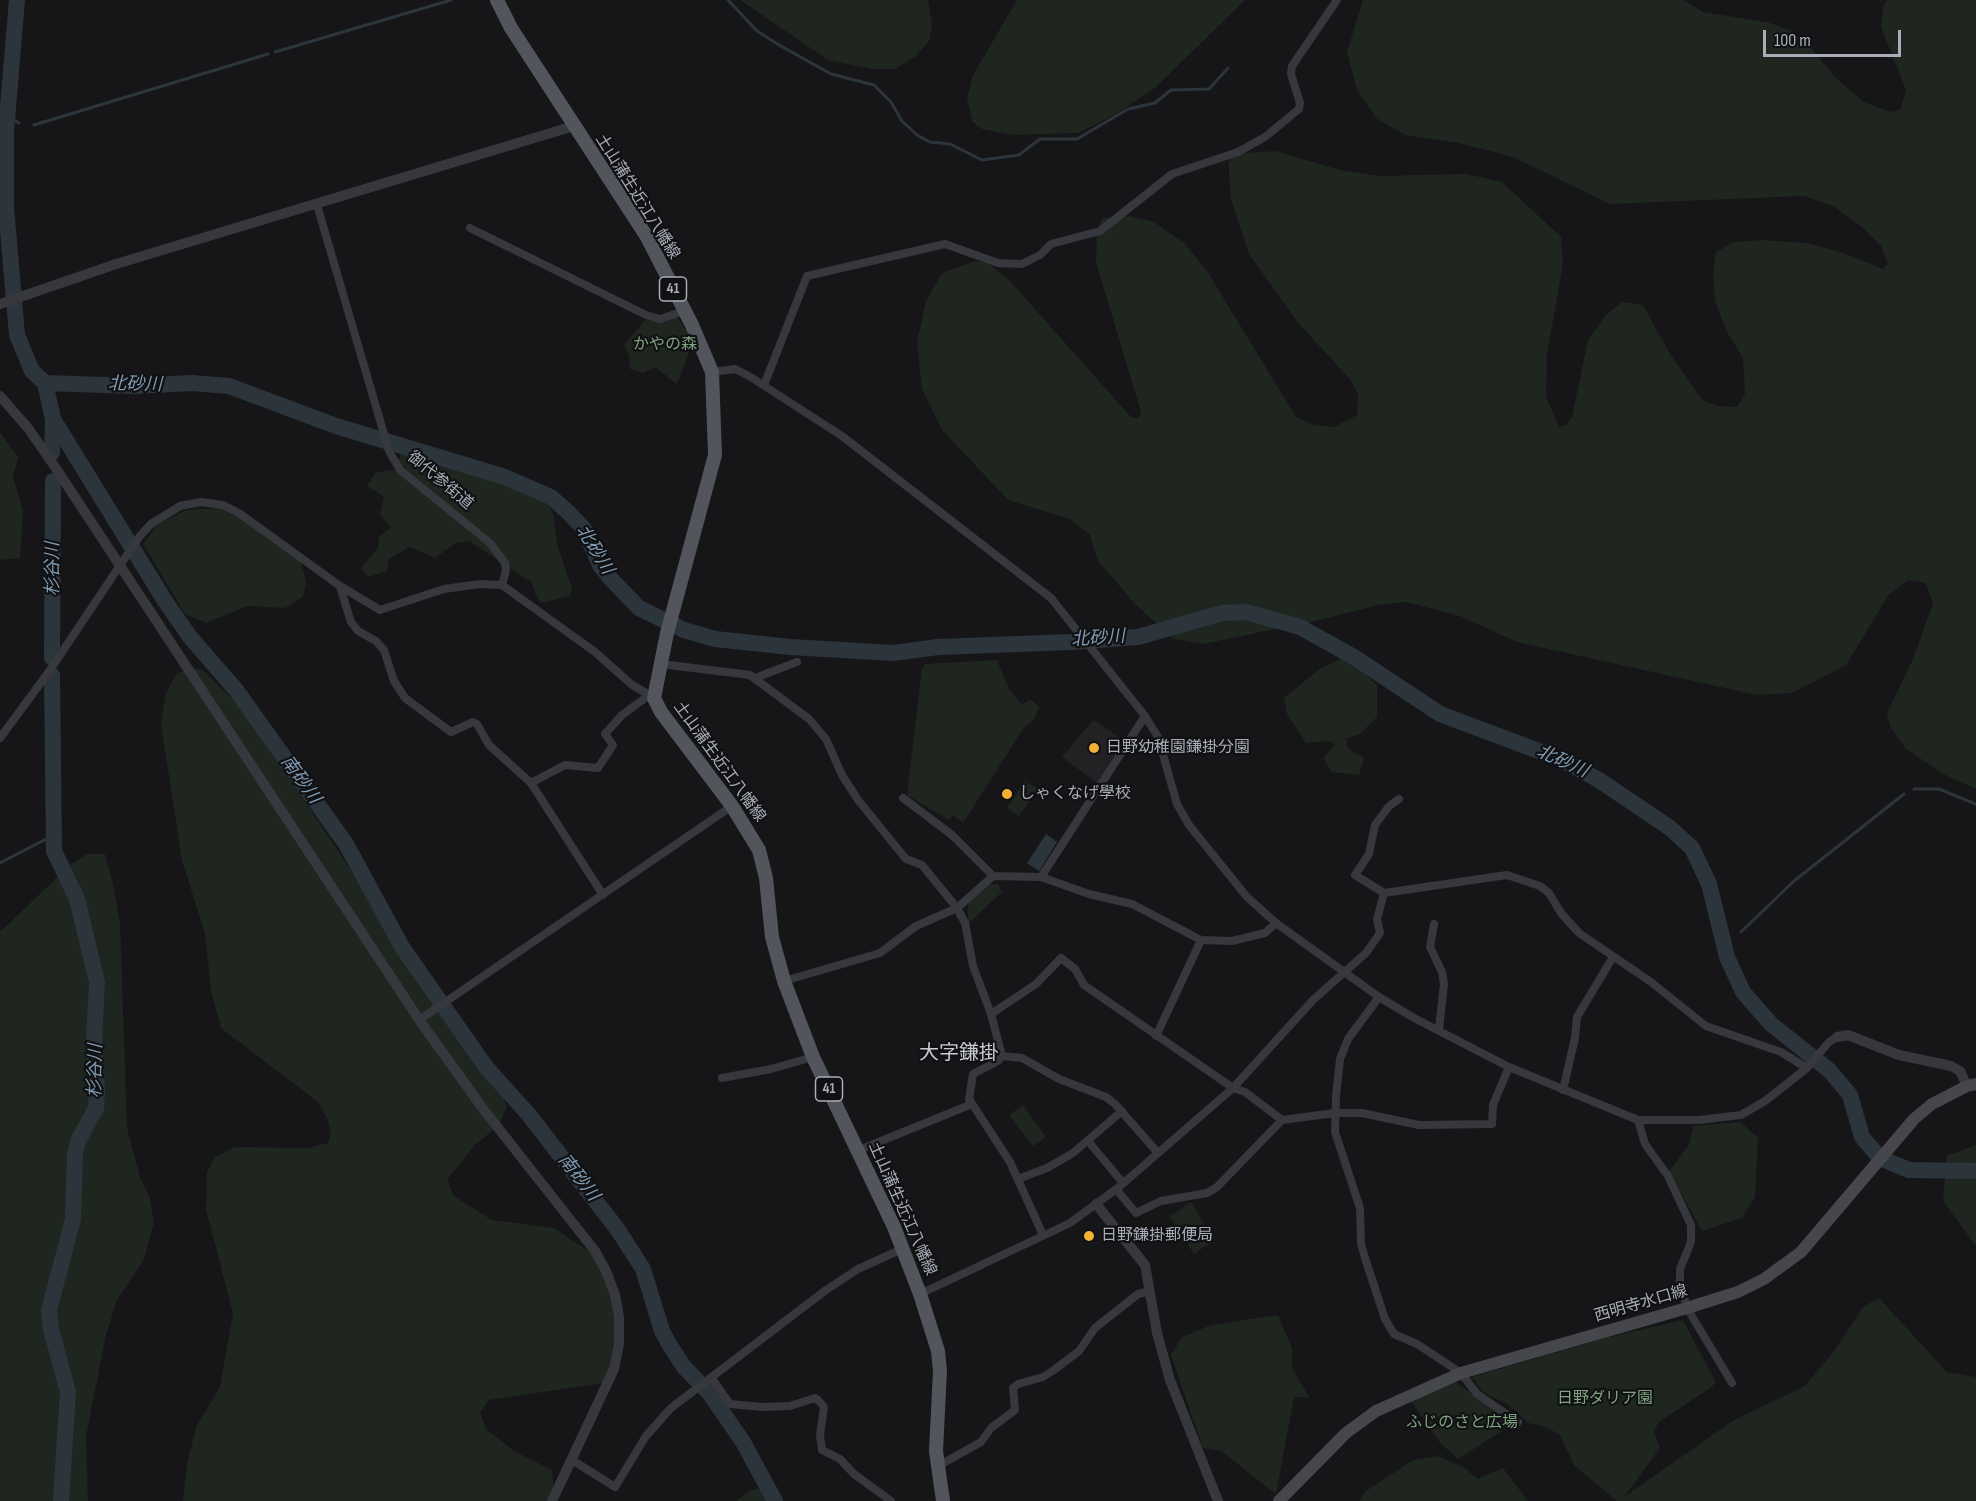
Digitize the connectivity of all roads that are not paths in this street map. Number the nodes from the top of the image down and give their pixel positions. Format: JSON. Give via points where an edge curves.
{"nodes":[{"id":1,"x":497,"y":0,"type":"edge"},
{"id":2,"x":1336,"y":0,"type":"edge"},
{"id":3,"x":574,"y":126,"type":"junction"},
{"id":4,"x":317,"y":205,"type":"junction"},
{"id":5,"x":470,"y":228,"type":"dead end"},
{"id":6,"x":0,"y":304,"type":"edge"},
{"id":7,"x":684,"y":311,"type":"junction"},
{"id":8,"x":712,"y":372,"type":"junction"},
{"id":9,"x":764,"y":385,"type":"junction"},
{"id":10,"x":0,"y":396,"type":"edge"},
{"id":11,"x":122,"y":561,"type":"junction"},
{"id":12,"x":502,"y":585,"type":"junction"},
{"id":13,"x":340,"y":586,"type":"junction"},
{"id":14,"x":797,"y":662,"type":"dead end"},
{"id":15,"x":661,"y":664,"type":"junction"},
{"id":16,"x":755,"y":678,"type":"junction"},
{"id":17,"x":651,"y":697,"type":"junction"},
{"id":18,"x":1145,"y":716,"type":"junction"},
{"id":19,"x":0,"y":738,"type":"edge"},
{"id":20,"x":531,"y":783,"type":"junction"},
{"id":21,"x":903,"y":798,"type":"dead end"},
{"id":22,"x":1399,"y":799,"type":"dead end"},
{"id":23,"x":732,"y":806,"type":"junction"},
{"id":24,"x":993,"y":876,"type":"junction"},
{"id":25,"x":1041,"y":877,"type":"junction"},
{"id":26,"x":1384,"y":893,"type":"junction"},
{"id":27,"x":603,"y":895,"type":"junction"},
{"id":28,"x":957,"y":908,"type":"junction"},
{"id":29,"x":1276,"y":923,"type":"junction"},
{"id":30,"x":1434,"y":924,"type":"dead end"},
{"id":31,"x":1201,"y":940,"type":"junction"},
{"id":32,"x":1613,"y":957,"type":"junction"},
{"id":33,"x":1344,"y":972,"type":"junction"},
{"id":34,"x":784,"y":981,"type":"junction"},
{"id":35,"x":1379,"y":997,"type":"junction"},
{"id":36,"x":991,"y":1014,"type":"junction"},
{"id":37,"x":420,"y":1020,"type":"junction"},
{"id":38,"x":1439,"y":1029,"type":"junction"},
{"id":39,"x":1156,"y":1036,"type":"junction"},
{"id":40,"x":1837,"y":1037,"type":"joint"},
{"id":41,"x":1002,"y":1056,"type":"junction"},
{"id":42,"x":813,"y":1057,"type":"junction"},
{"id":43,"x":1509,"y":1067,"type":"junction"},
{"id":44,"x":1808,"y":1067,"type":"junction"},
{"id":45,"x":722,"y":1078,"type":"dead end"},
{"id":46,"x":1971,"y":1085,"type":"edge"},
{"id":47,"x":1233,"y":1088,"type":"junction"},
{"id":48,"x":1563,"y":1090,"type":"junction"},
{"id":49,"x":972,"y":1104,"type":"junction"},
{"id":50,"x":1122,"y":1111,"type":"junction"},
{"id":51,"x":1335,"y":1113,"type":"junction"},
{"id":52,"x":1282,"y":1120,"type":"junction"},
{"id":53,"x":1638,"y":1120,"type":"junction"},
{"id":54,"x":1088,"y":1141,"type":"junction"},
{"id":55,"x":859,"y":1150,"type":"junction"},
{"id":56,"x":1158,"y":1153,"type":"junction"},
{"id":57,"x":1018,"y":1179,"type":"junction"},
{"id":58,"x":1119,"y":1186,"type":"junction"},
{"id":59,"x":1096,"y":1204,"type":"junction"},
{"id":60,"x":1042,"y":1235,"type":"junction"},
{"id":61,"x":902,"y":1249,"type":"junction"},
{"id":62,"x":1150,"y":1292,"type":"junction"},
{"id":63,"x":920,"y":1294,"type":"junction"},
{"id":64,"x":1687,"y":1308,"type":"junction"},
{"id":65,"x":1461,"y":1373,"type":"junction"},
{"id":66,"x":710,"y":1378,"type":"junction"},
{"id":67,"x":1732,"y":1383,"type":"dead end"},
{"id":68,"x":1518,"y":1422,"type":"dead end"},
{"id":69,"x":572,"y":1460,"type":"junction"},
{"id":70,"x":938,"y":1466,"type":"junction"},
{"id":71,"x":552,"y":1501,"type":"edge"},
{"id":72,"x":891,"y":1501,"type":"edge"},
{"id":73,"x":943,"y":1501,"type":"edge"},
{"id":74,"x":1218,"y":1501,"type":"edge"},
{"id":75,"x":1279,"y":1501,"type":"edge"}],
"edges":[{"from":1,"to":3,"type":"main road","name":"土山蒲生近江八幡線","number":"41"},
{"from":2,"to":9,"type":"street","via":[[1292,66],[1299,109],[1264,137],[1233,155],[1172,174],[1100,231],[1051,244],[1022,264],[998,263],[945,244],[807,276]]},
{"from":3,"to":4,"type":"street"},
{"from":3,"to":7,"type":"main road","name":"土山蒲生近江八幡線","number":"41","via":[[646,237]]},
{"from":4,"to":6,"type":"street","via":[[28,292]]},
{"from":4,"to":12,"type":"street","name":"御代参街道","via":[[389,451],[400,470],[490,543],[505,563]]},
{"from":5,"to":7,"type":"street","via":[[646,315],[660,319]]},
{"from":7,"to":8,"type":"main road","name":"土山蒲生近江八幡線","number":"41"},
{"from":8,"to":9,"type":"street","via":[[735,369]]},
{"from":8,"to":15,"type":"main road","name":"土山蒲生近江八幡線","number":"41","via":[[715,455]]},
{"from":9,"to":18,"type":"street","via":[[842,436],[1051,598]]},
{"from":10,"to":11,"type":"street","via":[[28,428]]},
{"from":11,"to":13,"type":"street","via":[[151,524],[180,506],[201,502],[223,505],[239,513]]},
{"from":11,"to":19,"type":"street","via":[[48,674]]},
{"from":11,"to":37,"type":"street"},
{"from":12,"to":13,"type":"street","via":[[444,589],[380,610]]},
{"from":12,"to":17,"type":"street"},
{"from":13,"to":20,"type":"street","via":[[351,622],[384,650],[394,681],[405,698],[451,732],[473,722],[477,724],[489,745]]},
{"from":14,"to":16,"type":"street"},
{"from":15,"to":16,"type":"street","via":[[735,671]]},
{"from":15,"to":17,"type":"main road","name":"土山蒲生近江八幡線","number":"41"},
{"from":16,"to":28,"type":"street","via":[[809,719],[826,739],[842,775],[864,807],[906,859],[921,866]]},
{"from":17,"to":20,"type":"street","via":[[622,715],[605,734],[613,745],[598,768],[565,765]]},
{"from":17,"to":23,"type":"main road","name":"土山蒲生近江八幡線","number":"41"},
{"from":18,"to":25,"type":"street"},
{"from":18,"to":29,"type":"street","via":[[1158,738],[1177,804],[1189,825],[1247,897]]},
{"from":20,"to":27,"type":"street"},
{"from":21,"to":24,"type":"street","via":[[952,835]]},
{"from":22,"to":26,"type":"street","via":[[1374,825],[1369,854],[1355,875]]},
{"from":23,"to":27,"type":"street"},
{"from":23,"to":34,"type":"main road","name":"土山蒲生近江八幡線","number":"41","via":[[759,850],[772,937]]},
{"from":24,"to":25,"type":"street"},
{"from":24,"to":28,"type":"street"},
{"from":25,"to":31,"type":"street","via":[[1132,904]]},
{"from":26,"to":32,"type":"street","via":[[1507,875],[1526,880],[1550,892],[1561,913],[1579,933]]},
{"from":26,"to":33,"type":"street","via":[[1377,919],[1380,933],[1366,953]]},
{"from":27,"to":37,"type":"street"},
{"from":28,"to":34,"type":"street","via":[[916,926],[870,958]]},
{"from":28,"to":36,"type":"street"},
{"from":29,"to":31,"type":"street","via":[[1265,933],[1232,941]]},
{"from":29,"to":33,"type":"street"},
{"from":30,"to":38,"type":"street","via":[[1430,947],[1444,984]]},
{"from":31,"to":39,"type":"street"},
{"from":32,"to":44,"type":"street","via":[[1706,1026],[1781,1052]]},
{"from":32,"to":48,"type":"street","via":[[1576,1017]]},
{"from":33,"to":35,"type":"street"},
{"from":33,"to":47,"type":"street","via":[[1312,1000]]},
{"from":34,"to":42,"type":"main road","name":"土山蒲生近江八幡線","number":"41"},
{"from":35,"to":38,"type":"street"},
{"from":35,"to":51,"type":"street","via":[[1348,1040],[1340,1059]]},
{"from":36,"to":39,"type":"street","via":[[1036,984],[1061,958],[1075,969],[1084,985]]},
{"from":36,"to":41,"type":"street"},
{"from":37,"to":69,"type":"street","via":[[477,1101],[595,1251],[615,1295],[619,1326],[614,1369]]},
{"from":38,"to":43,"type":"street"},
{"from":39,"to":47,"type":"street"},
{"from":40,"to":44,"type":"street"},
{"from":40,"to":46,"type":"street","via":[[1848,1035],[1899,1055],[1951,1066]]},
{"from":41,"to":49,"type":"street","via":[[974,1074],[969,1099]]},
{"from":41,"to":50,"type":"street","via":[[1029,1061],[1059,1079],[1106,1098]]},
{"from":42,"to":45,"type":"street"},
{"from":42,"to":55,"type":"main road","name":"土山蒲生近江八幡線","number":"41"},
{"from":43,"to":48,"type":"street"},
{"from":43,"to":51,"type":"street","via":[[1493,1105],[1492,1124],[1419,1125],[1362,1113]]},
{"from":44,"to":53,"type":"street","via":[[1766,1101],[1741,1115]]},
{"from":46,"to":64,"type":"main road","name":"西明寺水口線","via":[[1932,1104],[1889,1145],[1801,1252],[1738,1292]]},
{"from":47,"to":52,"type":"street","via":[[1245,1092]]},
{"from":47,"to":56,"type":"street"},
{"from":48,"to":53,"type":"street"},
{"from":49,"to":55,"type":"street"},
{"from":49,"to":57,"type":"street"},
{"from":50,"to":54,"type":"street"},
{"from":50,"to":56,"type":"street"},
{"from":51,"to":52,"type":"street"},
{"from":51,"to":65,"type":"street","via":[[1335,1132],[1360,1208],[1361,1244],[1385,1319],[1394,1334]]},
{"from":52,"to":58,"type":"street","via":[[1207,1193],[1161,1201],[1136,1213]]},
{"from":53,"to":64,"type":"street","via":[[1645,1144],[1668,1176],[1691,1225],[1691,1242],[1680,1269]]},
{"from":54,"to":57,"type":"street","via":[[1047,1168]]},
{"from":54,"to":58,"type":"street"},
{"from":55,"to":61,"type":"main road","name":"土山蒲生近江八幡線","number":"41"},
{"from":56,"to":58,"type":"street"},
{"from":57,"to":60,"type":"street"},
{"from":58,"to":59,"type":"street"},
{"from":59,"to":60,"type":"street","via":[[1070,1223]]},
{"from":59,"to":62,"type":"street","via":[[1139,1254]]},
{"from":60,"to":63,"type":"street"},
{"from":61,"to":63,"type":"main road","name":"土山蒲生近江八幡線","number":"41"},
{"from":61,"to":66,"type":"street","via":[[858,1269],[826,1290]]},
{"from":62,"to":70,"type":"street","via":[[1138,1294],[1095,1328],[1079,1351],[1054,1370],[1013,1388],[1015,1410],[991,1428],[981,1442]]},
{"from":62,"to":74,"type":"street","via":[[1156,1333],[1170,1380]]},
{"from":63,"to":70,"type":"main road","name":"土山蒲生近江八幡線","number":"41","via":[[938,1351]]},
{"from":64,"to":65,"type":"main road","name":"西明寺水口線"},
{"from":64,"to":67,"type":"street"},
{"from":65,"to":68,"type":"street","via":[[1477,1394]]},
{"from":65,"to":75,"type":"main road","name":"西明寺水口線","via":[[1376,1411],[1346,1433]]},
{"from":66,"to":69,"type":"street","via":[[670,1408],[646,1436],[615,1487]]},
{"from":66,"to":72,"type":"street","via":[[730,1404],[790,1406],[814,1398],[824,1407],[822,1450],[840,1459]]},
{"from":69,"to":71,"type":"street"},
{"from":70,"to":73,"type":"main road","name":"土山蒲生近江八幡線","number":"41"}]}
